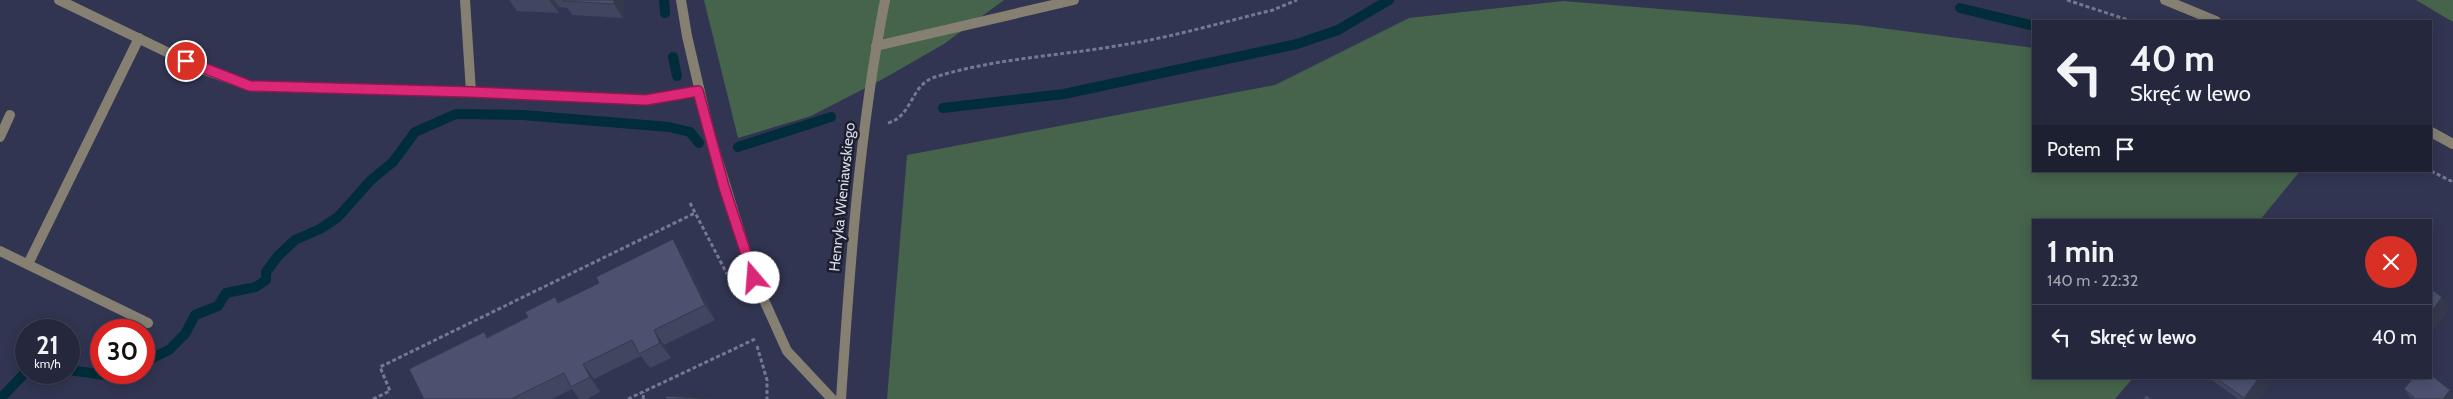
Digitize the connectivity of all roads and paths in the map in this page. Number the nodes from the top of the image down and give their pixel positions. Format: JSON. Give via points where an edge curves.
{"nodes":[{"id":1,"x":60,"y":0,"type":"edge"},
{"id":2,"x":465,"y":0,"type":"edge"},
{"id":3,"x":681,"y":0,"type":"edge"},
{"id":4,"x":885,"y":0,"type":"edge"},
{"id":5,"x":1074,"y":0,"type":"edge"},
{"id":6,"x":1297,"y":0,"type":"edge"},
{"id":7,"x":2067,"y":0,"type":"edge"},
{"id":8,"x":2165,"y":0,"type":"edge"},
{"id":9,"x":2128,"y":20,"type":"edge"},
{"id":10,"x":2214,"y":20,"type":"edge"},
{"id":11,"x":139,"y":38,"type":"junction"},
{"id":12,"x":876,"y":46,"type":"junction"},
{"id":13,"x":698,"y":91,"type":"junction"},
{"id":14,"x":471,"y":92,"type":"junction"},
{"id":15,"x":10,"y":115,"type":"dead end"},
{"id":16,"x":865,"y":123,"type":"junction"},
{"id":17,"x":2432,"y":133,"type":"edge"},
{"id":18,"x":0,"y":137,"type":"edge"},
{"id":19,"x":2453,"y":144,"type":"edge"},
{"id":20,"x":2432,"y":172,"type":"edge"},
{"id":21,"x":2453,"y":182,"type":"edge"},
{"id":22,"x":695,"y":213,"type":"dead end"},
{"id":23,"x":0,"y":251,"type":"edge"},
{"id":24,"x":28,"y":264,"type":"junction"},
{"id":25,"x":140,"y":319,"type":"edge"},
{"id":26,"x":755,"y":338,"type":"dead end"},
{"id":27,"x":644,"y":392,"type":"junction"},
{"id":28,"x":373,"y":399,"type":"edge"},
{"id":29,"x":628,"y":399,"type":"edge"},
{"id":30,"x":643,"y":399,"type":"edge"},
{"id":31,"x":832,"y":399,"type":"edge"},
{"id":32,"x":840,"y":399,"type":"edge"}],
"edges":[{"from":1,"to":11,"type":"street"},
{"from":2,"to":14,"type":"street"},
{"from":3,"to":13,"type":"street"},
{"from":4,"to":12,"type":"street","name":"Henryka Wieniawskiego"},
{"from":5,"to":12,"type":"street"},
{"from":6,"to":16,"type":"path","via":[[1274,10],[1123,45],[999,62],[933,78],[915,91],[906,112],[899,119],[888,123]]},
{"from":7,"to":9,"type":"path"},
{"from":8,"to":10,"type":"street"},
{"from":11,"to":14,"type":"street","via":[[202,69],[250,86]]},
{"from":11,"to":24,"type":"street"},
{"from":12,"to":16,"type":"street","name":"Henryka Wieniawskiego"},
{"from":13,"to":14,"type":"street","via":[[646,100]]},
{"from":13,"to":31,"type":"street","via":[[724,187],[758,287],[787,351]]},
{"from":15,"to":18,"type":"street"},
{"from":16,"to":32,"type":"street","name":"Henryka Wieniawskiego","via":[[854,214]]},
{"from":17,"to":19,"type":"street"},
{"from":20,"to":21,"type":"path"},
{"from":22,"to":28,"type":"path","via":[[380,367],[390,390]]},
{"from":23,"to":24,"type":"street"},
{"from":24,"to":25,"type":"street"},
{"from":26,"to":27,"type":"path"},
{"from":27,"to":29,"type":"path"},
{"from":27,"to":30,"type":"path"}]}
